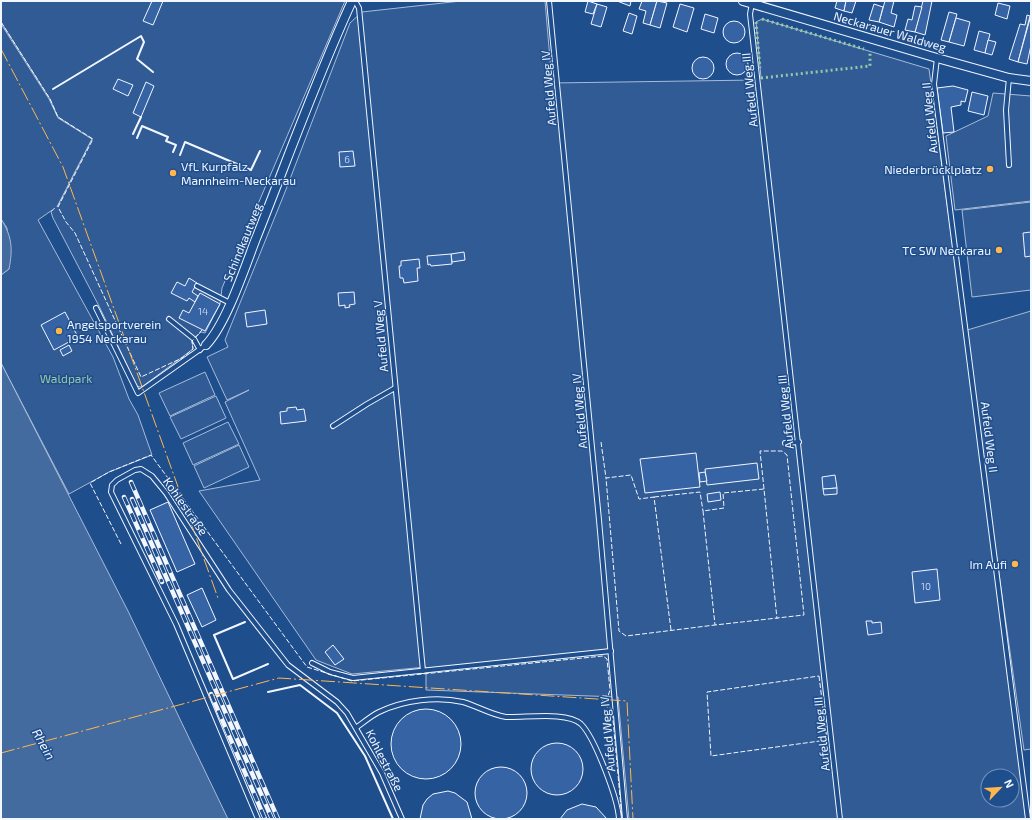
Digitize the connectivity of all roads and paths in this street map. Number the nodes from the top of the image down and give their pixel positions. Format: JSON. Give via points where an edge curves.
{"nodes":[{"id":1,"x":353,"y":1,"type":"edge"},
{"id":2,"x":549,"y":1,"type":"edge"},
{"id":3,"x":745,"y":2,"type":"edge"},
{"id":4,"x":937,"y":58,"type":"junction"},
{"id":5,"x":1009,"y":78,"type":"junction"},
{"id":6,"x":1031,"y":81,"type":"edge"},
{"id":7,"x":1009,"y":165,"type":"dead end"},
{"id":8,"x":197,"y":286,"type":"dead end"},
{"id":9,"x":230,"y":303,"type":"junction"},
{"id":10,"x":96,"y":308,"type":"dead end"},
{"id":11,"x":169,"y":319,"type":"dead end"},
{"id":12,"x":203,"y":348,"type":"junction"},
{"id":13,"x":395,"y":388,"type":"junction"},
{"id":14,"x":333,"y":426,"type":"dead end"},
{"id":15,"x":799,"y":442,"type":"junction"},
{"id":16,"x":785,"y":443,"type":"dead end"},
{"id":17,"x":611,"y":651,"type":"junction"},
{"id":18,"x":312,"y":664,"type":"dead end"},
{"id":19,"x":422,"y":671,"type":"junction"},
{"id":20,"x":357,"y":727,"type":"junction"},
{"id":21,"x":258,"y":819,"type":"edge"},
{"id":22,"x":402,"y":819,"type":"edge"},
{"id":23,"x":619,"y":819,"type":"edge"},
{"id":24,"x":625,"y":819,"type":"edge"},
{"id":25,"x":840,"y":819,"type":"edge"},
{"id":26,"x":1028,"y":819,"type":"edge"}],
"edges":[{"from":1,"to":9,"type":"street","name":"Schindkautweg","via":[[332,43]]},
{"from":1,"to":13,"type":"lane","name":"Aufeld Weg V","via":[[359,8]]},
{"from":2,"to":17,"type":"lane","name":"Aufeld Weg IV"},
{"from":3,"to":4,"type":"street","name":"Neckarauer Waldweg"},
{"from":3,"to":15,"type":"lane","name":"Aufeld Weg III","via":[[750,14]]},
{"from":4,"to":5,"type":"street","name":"Neckarauer Waldweg"},
{"from":4,"to":26,"type":"lane","name":"Aufeld Weg II","via":[[934,84]]},
{"from":5,"to":6,"type":"street","name":"Neckarauer Waldweg"},
{"from":5,"to":7,"type":"lane","via":[[1006,110]]},
{"from":8,"to":9,"type":"lane"},
{"from":9,"to":12,"type":"street","name":"Schindkautweg","via":[[216,332]]},
{"from":10,"to":12,"type":"lane","name":"Schindkautweg","via":[[138,393]]},
{"from":11,"to":12,"type":"lane"},
{"from":13,"to":14,"type":"lane"},
{"from":13,"to":19,"type":"lane","name":"Aufeld Weg V"},
{"from":15,"to":16,"type":"lane"},
{"from":15,"to":25,"type":"lane","name":"Aufeld Weg III"},
{"from":17,"to":19,"type":"lane"},
{"from":17,"to":24,"type":"lane","name":"Aufeld Weg IV","via":[[613,700]]},
{"from":18,"to":19,"type":"lane","via":[[353,678]]},
{"from":20,"to":21,"type":"lane","name":"Kohlestraße","via":[[337,702],[288,666],[229,590],[166,493],[152,476],[141,469],[117,480],[112,485],[111,492],[176,624]]},
{"from":20,"to":22,"type":"lane","name":"Kohlestraße","via":[[382,773]]},
{"from":20,"to":23,"type":"lane","via":[[379,712],[402,704],[437,700],[463,702],[505,717],[568,718],[580,723],[587,733],[614,790]]}]}
